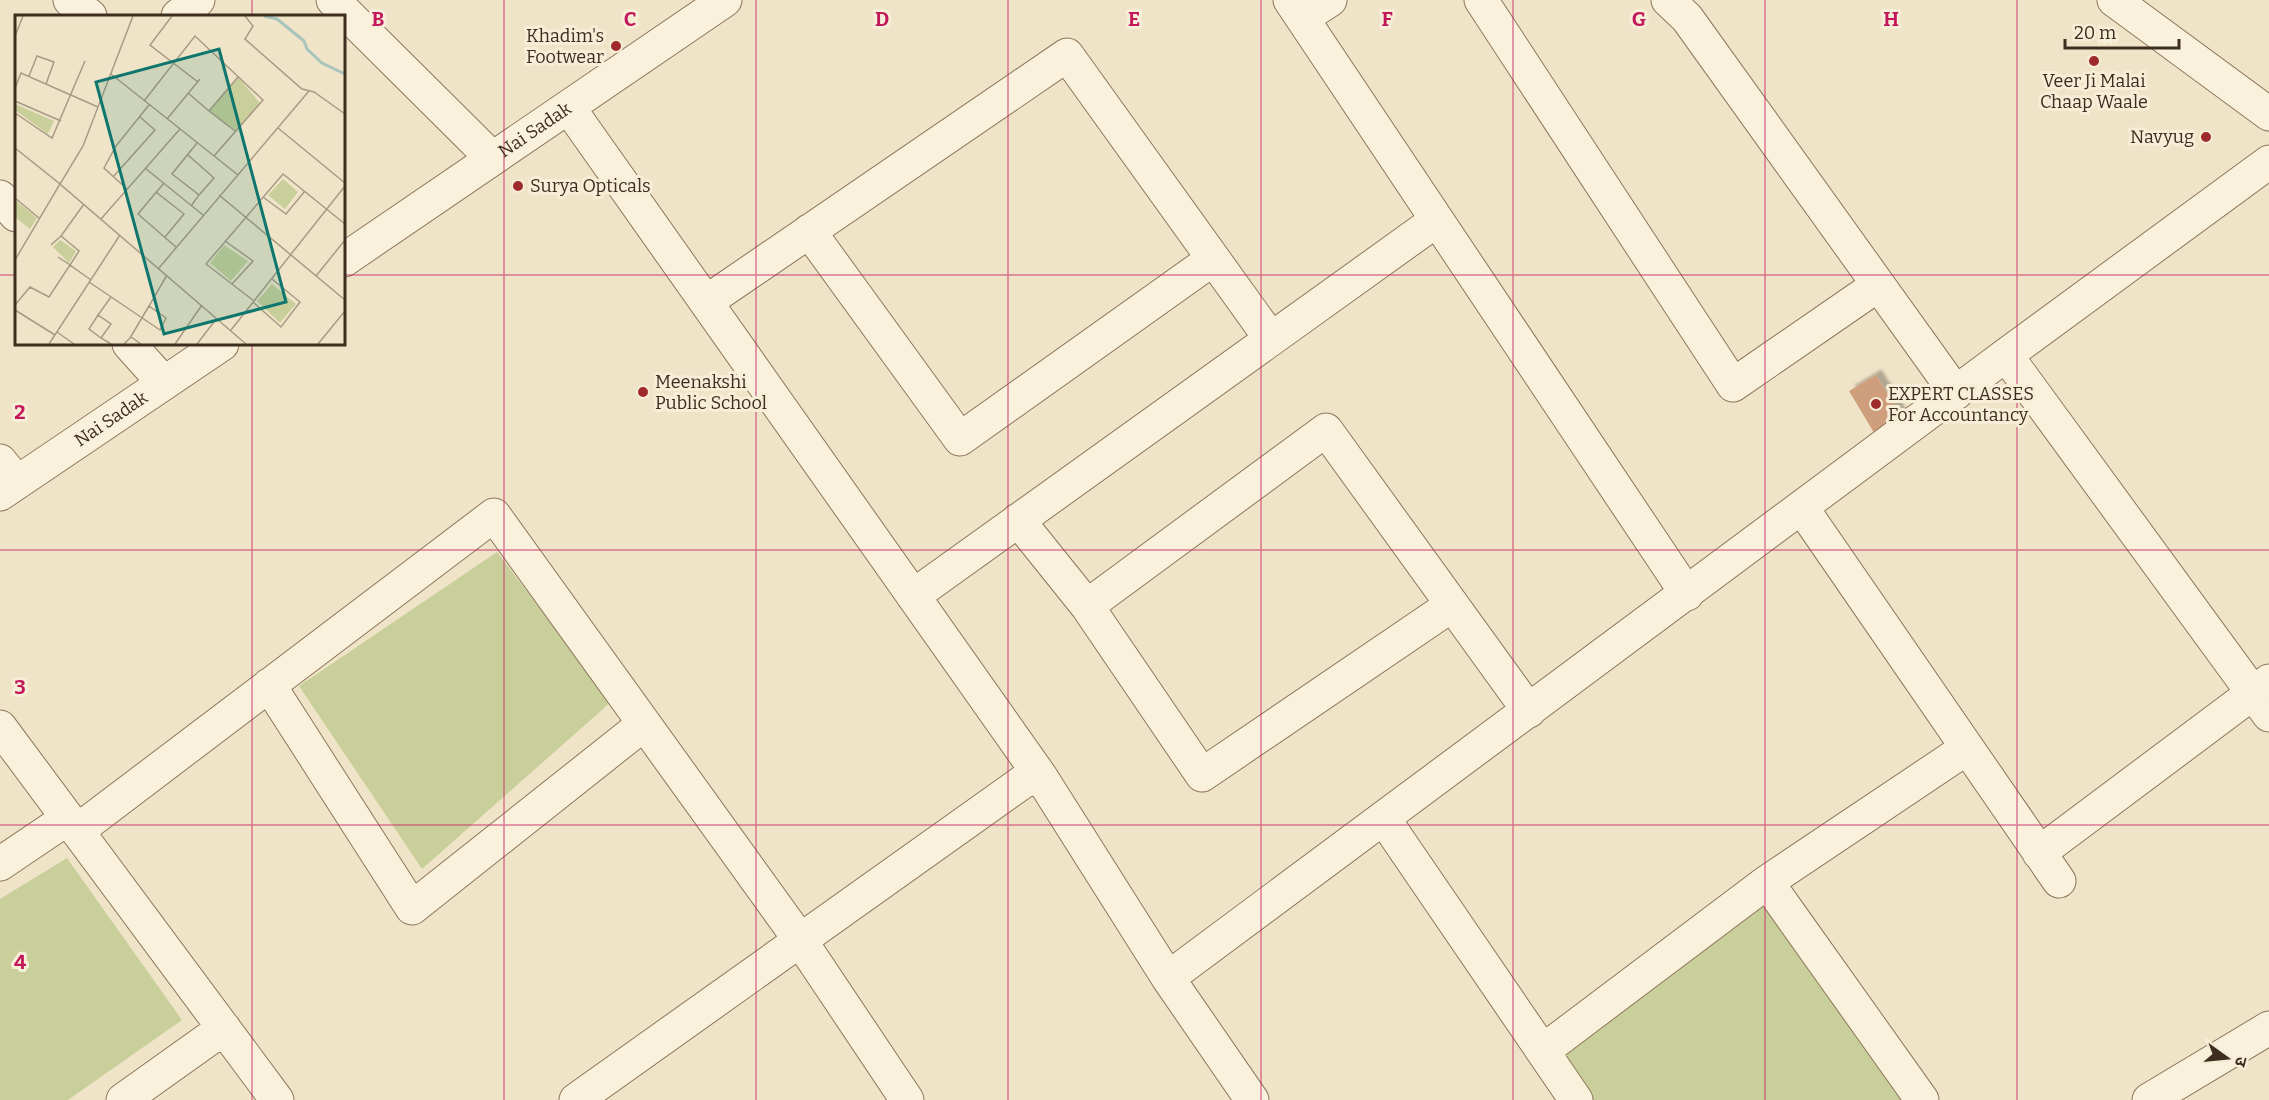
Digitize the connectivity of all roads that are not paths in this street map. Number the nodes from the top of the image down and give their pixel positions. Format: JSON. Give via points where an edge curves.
{"nodes":[{"id":1,"x":69,"y":0,"type":"edge"},
{"id":2,"x":198,"y":0,"type":"edge"},
{"id":3,"x":333,"y":0,"type":"edge"},
{"id":4,"x":725,"y":0,"type":"edge"},
{"id":5,"x":1330,"y":0,"type":"edge"},
{"id":6,"x":1481,"y":0,"type":"edge"},
{"id":7,"x":1668,"y":0,"type":"edge"},
{"id":8,"x":2114,"y":0,"type":"edge"},
{"id":9,"x":1296,"y":9,"type":"edge"},
{"id":10,"x":89,"y":15,"type":"edge"},
{"id":11,"x":179,"y":15,"type":"edge"},
{"id":12,"x":569,"y":108,"type":"junction"},
{"id":13,"x":2269,"y":114,"type":"edge"},
{"id":14,"x":492,"y":158,"type":"junction"},
{"id":15,"x":2269,"y":162,"type":"edge"},
{"id":16,"x":0,"y":197,"type":"edge"},
{"id":17,"x":15,"y":214,"type":"edge"},
{"id":18,"x":1437,"y":220,"type":"junction"},
{"id":19,"x":809,"y":231,"type":"junction"},
{"id":20,"x":345,"y":259,"type":"edge"},
{"id":21,"x":1213,"y":259,"type":"junction"},
{"id":22,"x":1878,"y":285,"type":"junction"},
{"id":23,"x":706,"y":302,"type":"junction"},
{"id":24,"x":1271,"y":339,"type":"junction"},
{"id":25,"x":130,"y":345,"type":"edge"},
{"id":26,"x":221,"y":345,"type":"edge"},
{"id":27,"x":2006,"y":355,"type":"junction"},
{"id":28,"x":164,"y":383,"type":"junction"},
{"id":29,"x":1956,"y":393,"type":"junction"},
{"id":30,"x":6,"y":479,"type":"edge"},
{"id":31,"x":1802,"y":508,"type":"junction"},
{"id":32,"x":1018,"y":520,"type":"junction"},
{"id":33,"x":1687,"y":594,"type":"junction"},
{"id":34,"x":913,"y":596,"type":"junction"},
{"id":35,"x":1452,"y":605,"type":"junction"},
{"id":36,"x":1087,"y":606,"type":"junction"},
{"id":37,"x":269,"y":686,"type":"junction"},
{"id":38,"x":2264,"y":696,"type":"edge"},
{"id":39,"x":1528,"y":711,"type":"junction"},
{"id":40,"x":644,"y":724,"type":"junction"},
{"id":41,"x":0,"y":727,"type":"edge"},
{"id":42,"x":1968,"y":748,"type":"junction"},
{"id":43,"x":1041,"y":777,"type":"junction"},
{"id":44,"x":1384,"y":819,"type":"junction"},
{"id":45,"x":73,"y":825,"type":"junction"},
{"id":46,"x":2039,"y":853,"type":"junction"},
{"id":47,"x":0,"y":864,"type":"edge"},
{"id":48,"x":2059,"y":881,"type":"dead end"},
{"id":49,"x":1767,"y":882,"type":"junction"},
{"id":50,"x":800,"y":940,"type":"junction"},
{"id":51,"x":1168,"y":978,"type":"junction"},
{"id":52,"x":224,"y":1028,"type":"junction"},
{"id":53,"x":2269,"y":1028,"type":"edge"},
{"id":54,"x":1544,"y":1050,"type":"junction"},
{"id":55,"x":123,"y":1100,"type":"edge"},
{"id":56,"x":277,"y":1100,"type":"edge"},
{"id":57,"x":576,"y":1100,"type":"edge"},
{"id":58,"x":907,"y":1100,"type":"edge"},
{"id":59,"x":1252,"y":1100,"type":"edge"},
{"id":60,"x":1576,"y":1100,"type":"edge"},
{"id":61,"x":1922,"y":1100,"type":"edge"},
{"id":62,"x":2149,"y":1100,"type":"edge"}],
"edges":[{"from":1,"to":10,"type":"street"},
{"from":2,"to":11,"type":"street"},
{"from":3,"to":14,"type":"street"},
{"from":4,"to":12,"type":"street","name":"Nai Sadak"},
{"from":5,"to":9,"type":"street"},
{"from":6,"to":22,"type":"street","via":[[1733,385]]},
{"from":7,"to":22,"type":"street","via":[[1687,18]]},
{"from":8,"to":13,"type":"street"},
{"from":9,"to":18,"type":"street"},
{"from":12,"to":14,"type":"street","name":"Nai Sadak"},
{"from":12,"to":23,"type":"street"},
{"from":14,"to":20,"type":"street","name":"Nai Sadak"},
{"from":15,"to":27,"type":"street"},
{"from":16,"to":17,"type":"street"},
{"from":18,"to":24,"type":"street"},
{"from":18,"to":33,"type":"street"},
{"from":19,"to":21,"type":"street","via":[[1067,56]]},
{"from":19,"to":21,"type":"street","via":[[960,439]]},
{"from":19,"to":23,"type":"street"},
{"from":21,"to":24,"type":"street"},
{"from":22,"to":29,"type":"street"},
{"from":23,"to":34,"type":"street"},
{"from":24,"to":32,"type":"street"},
{"from":25,"to":28,"type":"street"},
{"from":26,"to":28,"type":"street","name":"Nai Sadak"},
{"from":27,"to":29,"type":"street"},
{"from":27,"to":38,"type":"street"},
{"from":28,"to":30,"type":"street","name":"Nai Sadak"},
{"from":29,"to":31,"type":"street"},
{"from":31,"to":33,"type":"street"},
{"from":31,"to":42,"type":"street"},
{"from":32,"to":34,"type":"street"},
{"from":32,"to":36,"type":"street"},
{"from":33,"to":39,"type":"street"},
{"from":34,"to":43,"type":"street"},
{"from":35,"to":36,"type":"street","via":[[1202,775]]},
{"from":35,"to":36,"type":"street","via":[[1326,430]]},
{"from":35,"to":39,"type":"street"},
{"from":37,"to":40,"type":"street","via":[[494,515]]},
{"from":37,"to":40,"type":"street","via":[[412,908]]},
{"from":37,"to":45,"type":"street"},
{"from":38,"to":46,"type":"street"},
{"from":39,"to":44,"type":"street"},
{"from":40,"to":50,"type":"street"},
{"from":41,"to":45,"type":"street"},
{"from":42,"to":46,"type":"street"},
{"from":42,"to":49,"type":"street"},
{"from":43,"to":50,"type":"street","via":[[1024,781]]},
{"from":43,"to":51,"type":"street"},
{"from":44,"to":51,"type":"street"},
{"from":44,"to":54,"type":"street"},
{"from":45,"to":47,"type":"street"},
{"from":45,"to":52,"type":"street"},
{"from":46,"to":48,"type":"street"},
{"from":49,"to":54,"type":"street"},
{"from":49,"to":61,"type":"street"},
{"from":50,"to":57,"type":"street"},
{"from":50,"to":58,"type":"street"},
{"from":51,"to":59,"type":"street"},
{"from":52,"to":55,"type":"street"},
{"from":52,"to":56,"type":"street"},
{"from":53,"to":62,"type":"street"},
{"from":54,"to":60,"type":"street"}]}
